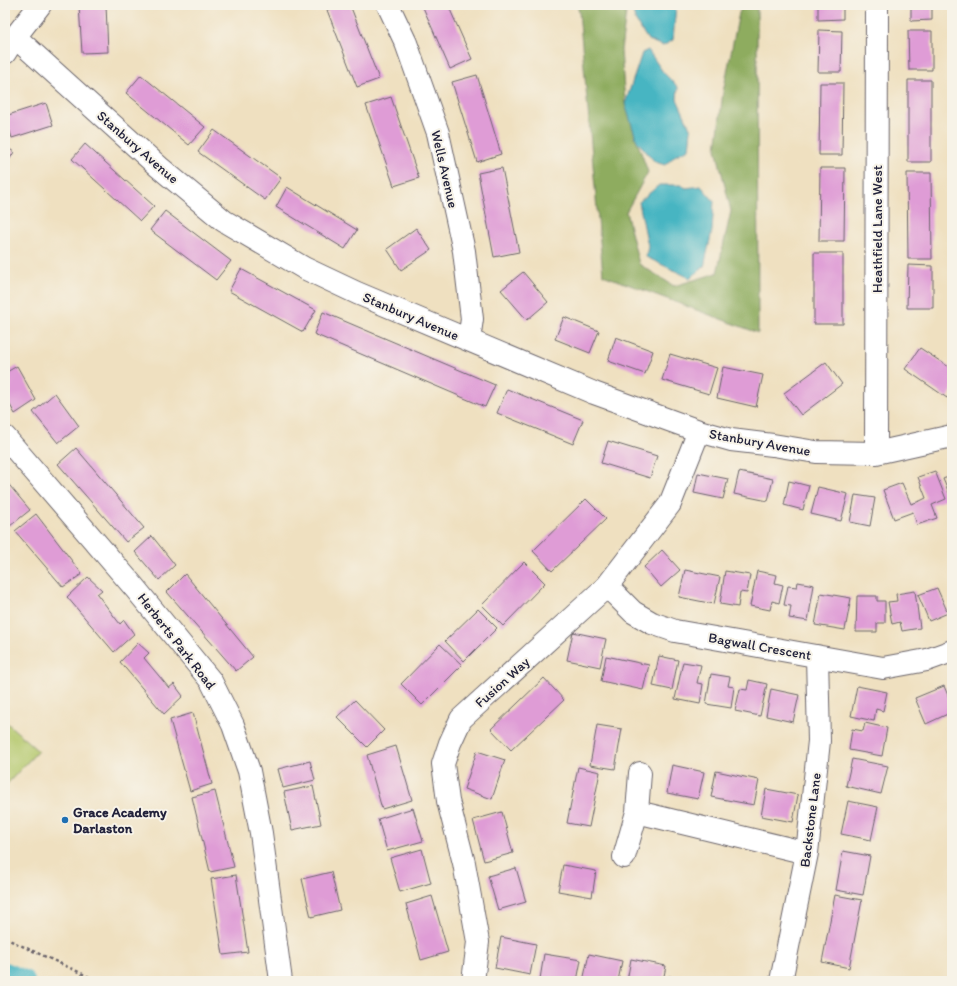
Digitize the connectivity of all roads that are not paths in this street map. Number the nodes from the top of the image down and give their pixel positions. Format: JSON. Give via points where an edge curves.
{"nodes":[{"id":1,"x":40,"y":5,"type":"edge"},
{"id":2,"x":388,"y":5,"type":"edge"},
{"id":3,"x":877,"y":5,"type":"edge"},
{"id":4,"x":10,"y":45,"type":"edge"},
{"id":5,"x":469,"y":340,"type":"junction"},
{"id":6,"x":699,"y":431,"type":"junction"},
{"id":7,"x":952,"y":436,"type":"edge"},
{"id":8,"x":5,"y":437,"type":"edge"},
{"id":9,"x":876,"y":453,"type":"junction"},
{"id":10,"x":607,"y":586,"type":"junction"},
{"id":11,"x":952,"y":651,"type":"edge"},
{"id":12,"x":817,"y":656,"type":"junction"},
{"id":13,"x":640,"y":773,"type":"dead end"},
{"id":14,"x":637,"y":812,"type":"junction"},
{"id":15,"x":807,"y":853,"type":"junction"},
{"id":16,"x":624,"y":857,"type":"dead end"},
{"id":17,"x":281,"y":981,"type":"edge"},
{"id":18,"x":473,"y":981,"type":"edge"},
{"id":19,"x":781,"y":981,"type":"edge"}],
"edges":[{"from":1,"to":4,"type":"street"},
{"from":2,"to":5,"type":"street","name":"Wells Avenue","via":[[406,43],[438,133],[464,251],[472,319]]},
{"from":3,"to":9,"type":"street","name":"Heathfield Lane West"},
{"from":4,"to":5,"type":"street","name":"Stanbury Avenue","via":[[224,221],[304,268]]},
{"from":5,"to":6,"type":"street","name":"Stanbury Avenue","via":[[594,393]]},
{"from":6,"to":9,"type":"street","name":"Stanbury Avenue","via":[[730,440],[816,452]]},
{"from":6,"to":10,"type":"street","name":"Fusion Way","via":[[670,504]]},
{"from":7,"to":9,"type":"street","name":"Stanbury Avenue"},
{"from":8,"to":17,"type":"street","name":"Herberts Park Road","via":[[211,681],[233,726],[249,772],[261,833]]},
{"from":10,"to":12,"type":"street","name":"Bagwall Crescent","via":[[633,612],[652,623],[675,631]]},
{"from":10,"to":18,"type":"street","name":"Fusion Way","via":[[461,720],[450,743],[443,764],[448,801],[464,863],[478,942]]},
{"from":11,"to":12,"type":"street","name":"Bagwall Crescent","via":[[927,660],[883,668]]},
{"from":12,"to":15,"type":"street","name":"Backstone Lane","via":[[819,741]]},
{"from":13,"to":14,"type":"street"},
{"from":14,"to":15,"type":"street"},
{"from":14,"to":16,"type":"street"},
{"from":15,"to":19,"type":"street","name":"Backstone Lane"}]}
